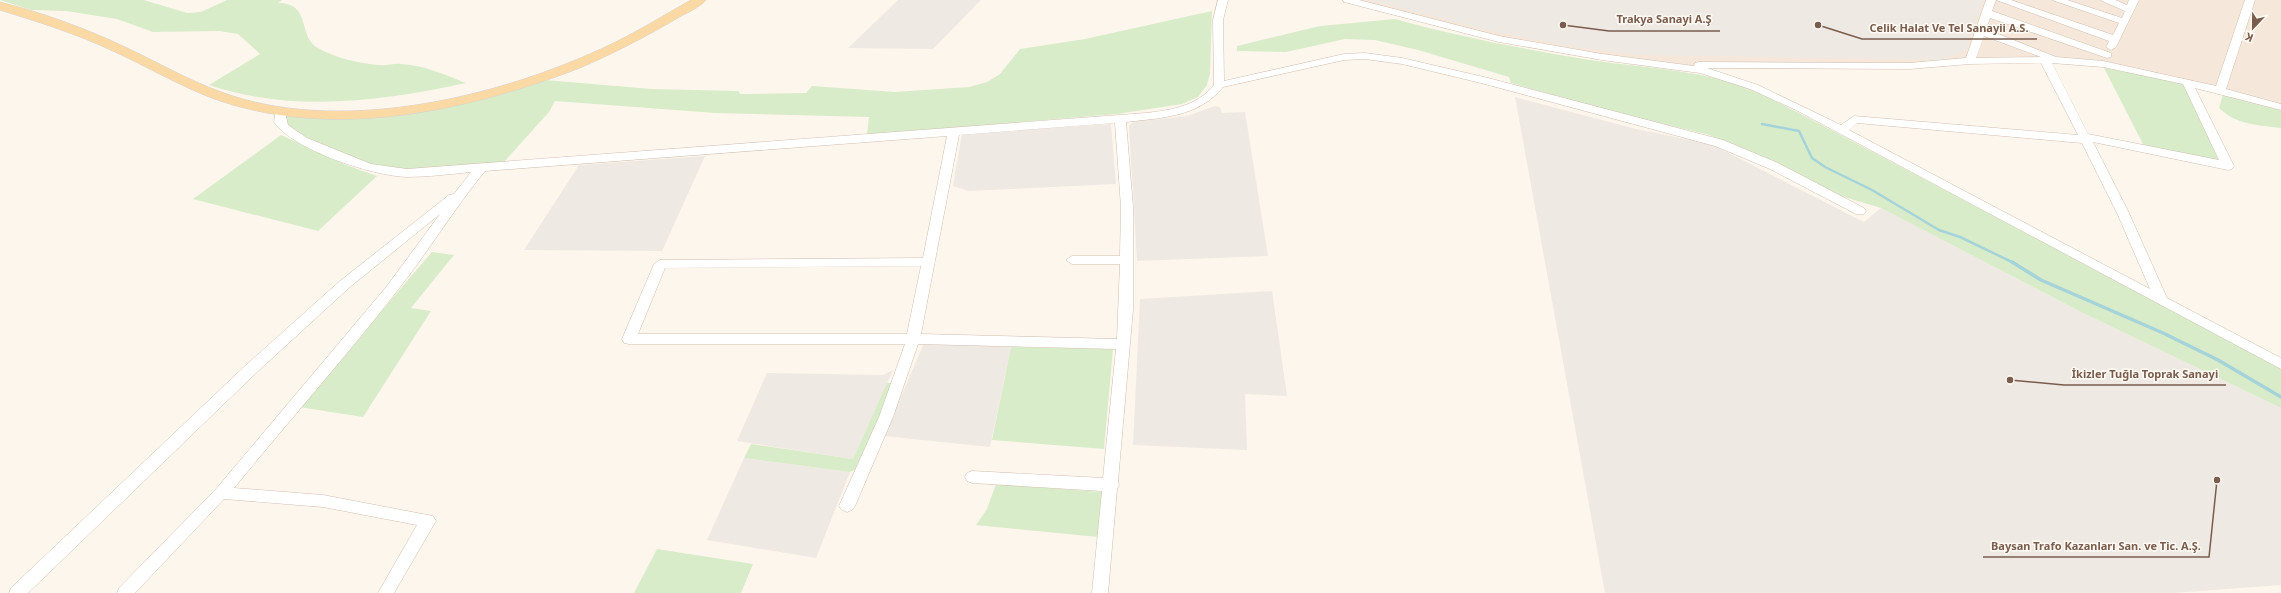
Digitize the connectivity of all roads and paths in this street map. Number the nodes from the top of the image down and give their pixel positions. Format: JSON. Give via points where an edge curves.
{"nodes":[{"id":1,"x":684,"y":0,"type":"edge"},
{"id":2,"x":700,"y":0,"type":"edge"},
{"id":3,"x":1223,"y":0,"type":"edge"},
{"id":4,"x":1348,"y":0,"type":"edge"},
{"id":5,"x":1991,"y":0,"type":"edge"},
{"id":6,"x":2001,"y":0,"type":"edge"},
{"id":7,"x":2057,"y":0,"type":"edge"},
{"id":8,"x":2105,"y":0,"type":"edge"},
{"id":9,"x":2250,"y":0,"type":"edge"},
{"id":10,"x":2132,"y":4,"type":"edge"},
{"id":11,"x":0,"y":6,"type":"edge"},
{"id":12,"x":1987,"y":13,"type":"junction"},
{"id":13,"x":2125,"y":22,"type":"junction"},
{"id":14,"x":1981,"y":31,"type":"junction"},
{"id":15,"x":2114,"y":39,"type":"junction"},
{"id":16,"x":2045,"y":60,"type":"junction"},
{"id":17,"x":2058,"y":60,"type":"junction"},
{"id":18,"x":2105,"y":60,"type":"junction"},
{"id":19,"x":1970,"y":61,"type":"junction"},
{"id":20,"x":1679,"y":66,"type":"junction"},
{"id":21,"x":2187,"y":82,"type":"junction"},
{"id":22,"x":1219,"y":84,"type":"junction"},
{"id":23,"x":200,"y":88,"type":"junction"},
{"id":24,"x":2220,"y":90,"type":"junction"},
{"id":25,"x":2281,"y":107,"type":"edge"},
{"id":26,"x":280,"y":110,"type":"junction"},
{"id":27,"x":1120,"y":119,"type":"junction"},
{"id":28,"x":954,"y":131,"type":"junction"},
{"id":29,"x":1841,"y":131,"type":"junction"},
{"id":30,"x":2086,"y":138,"type":"junction"},
{"id":31,"x":481,"y":168,"type":"junction"},
{"id":32,"x":462,"y":191,"type":"junction"},
{"id":33,"x":1860,"y":211,"type":"dead end"},
{"id":34,"x":1072,"y":260,"type":"dead end"},
{"id":35,"x":1127,"y":260,"type":"junction"},
{"id":36,"x":929,"y":262,"type":"junction"},
{"id":37,"x":2162,"y":301,"type":"junction"},
{"id":38,"x":913,"y":339,"type":"junction"},
{"id":39,"x":1123,"y":344,"type":"junction"},
{"id":40,"x":2281,"y":364,"type":"edge"},
{"id":41,"x":972,"y":476,"type":"dead end"},
{"id":42,"x":1112,"y":484,"type":"junction"},
{"id":43,"x":221,"y":493,"type":"junction"},
{"id":44,"x":847,"y":506,"type":"dead end"},
{"id":45,"x":17,"y":593,"type":"edge"},
{"id":46,"x":125,"y":593,"type":"edge"},
{"id":47,"x":386,"y":593,"type":"edge"},
{"id":48,"x":1100,"y":593,"type":"edge"}],
"edges":[{"from":1,"to":23,"type":"main road","via":[[626,33],[578,56],[514,78],[429,98],[354,105],[308,106],[261,102]]},
{"from":2,"to":26,"type":"main road","via":[[638,36],[592,58],[545,76],[490,92],[379,112],[331,114]]},
{"from":3,"to":22,"type":"street","via":[[1218,20]]},
{"from":4,"to":20,"type":"street","via":[[1440,26],[1499,39],[1602,57]]},
{"from":5,"to":12,"type":"street"},
{"from":6,"to":15,"type":"street"},
{"from":7,"to":13,"type":"street"},
{"from":8,"to":10,"type":"street"},
{"from":9,"to":24,"type":"street"},
{"from":10,"to":13,"type":"street"},
{"from":11,"to":23,"type":"main road","via":[[39,17],[96,39]]},
{"from":12,"to":14,"type":"street"},
{"from":12,"to":18,"type":"street"},
{"from":13,"to":15,"type":"street"},
{"from":14,"to":17,"type":"street"},
{"from":14,"to":19,"type":"street"},
{"from":15,"to":18,"type":"street"},
{"from":16,"to":17,"type":"street"},
{"from":16,"to":19,"type":"street"},
{"from":16,"to":30,"type":"street"},
{"from":17,"to":18,"type":"street"},
{"from":18,"to":21,"type":"street"},
{"from":19,"to":20,"type":"street","via":[[1909,66]]},
{"from":20,"to":29,"type":"street","via":[[1754,86]]},
{"from":21,"to":24,"type":"street"},
{"from":21,"to":30,"type":"street","via":[[2228,166]]},
{"from":22,"to":27,"type":"street","via":[[1210,96],[1186,109]]},
{"from":22,"to":33,"type":"street","via":[[1344,57],[1365,56],[1402,61],[1484,80],[1719,143],[1774,166]]},
{"from":23,"to":26,"type":"main road","via":[[230,100]]},
{"from":24,"to":25,"type":"street"},
{"from":26,"to":31,"type":"street","via":[[280,122],[291,134],[369,168],[407,173]]},
{"from":27,"to":28,"type":"street"},
{"from":27,"to":35,"type":"street"},
{"from":28,"to":31,"type":"street"},
{"from":28,"to":36,"type":"street"},
{"from":29,"to":30,"type":"street","via":[[1854,119]]},
{"from":29,"to":37,"type":"street"},
{"from":30,"to":37,"type":"street"},
{"from":31,"to":32,"type":"street"},
{"from":32,"to":43,"type":"street","via":[[392,289]]},
{"from":32,"to":45,"type":"street","via":[[345,284],[262,358]]},
{"from":34,"to":35,"type":"street"},
{"from":35,"to":39,"type":"street"},
{"from":36,"to":38,"type":"street"},
{"from":36,"to":38,"type":"street","via":[[660,264],[629,339]]},
{"from":37,"to":40,"type":"street"},
{"from":38,"to":39,"type":"street"},
{"from":38,"to":44,"type":"street","via":[[886,418]]},
{"from":39,"to":42,"type":"street"},
{"from":41,"to":42,"type":"street"},
{"from":42,"to":48,"type":"street"},
{"from":43,"to":46,"type":"street"},
{"from":43,"to":47,"type":"street","via":[[323,501],[428,521]]}]}
